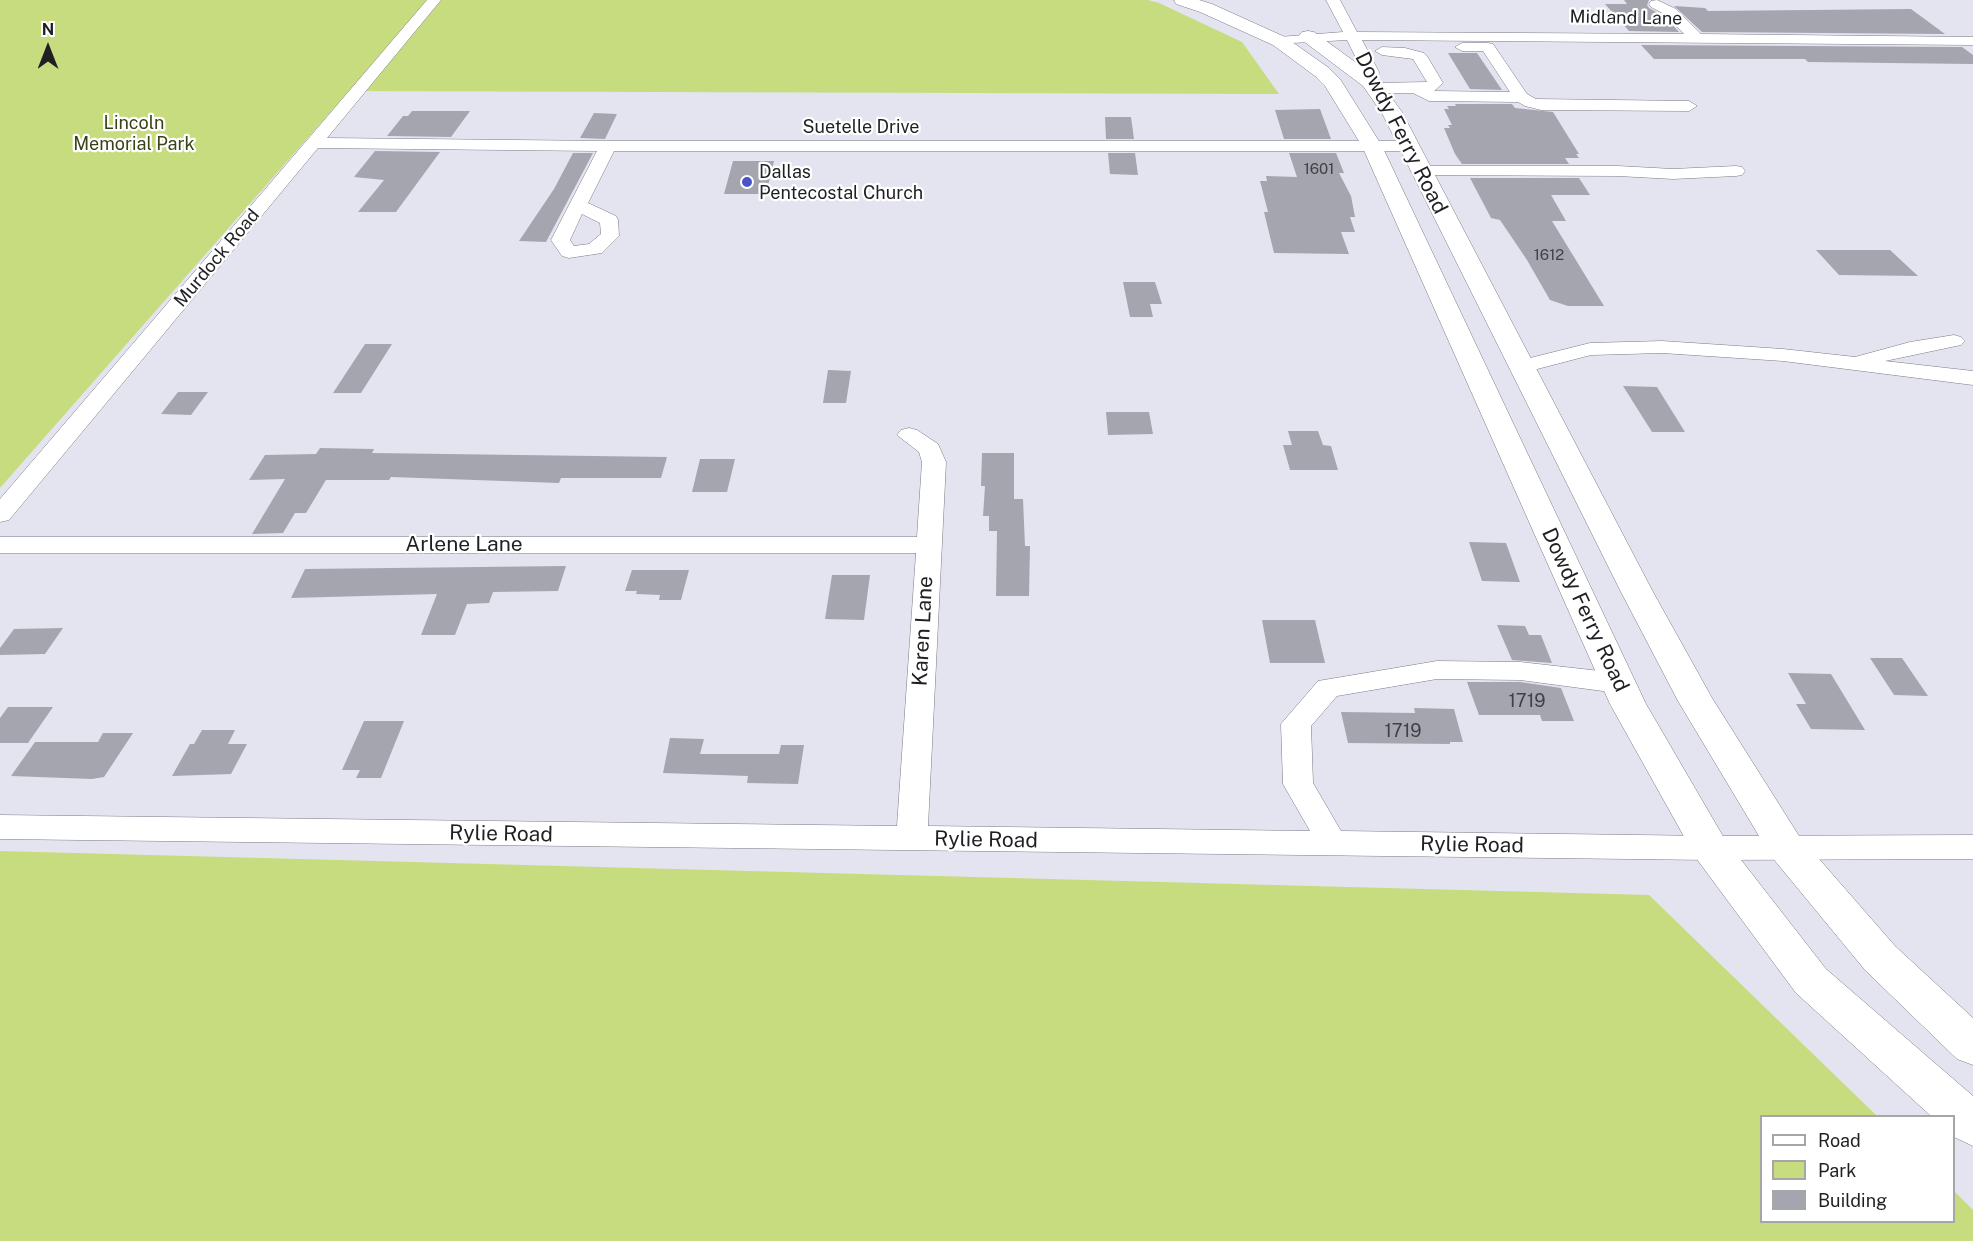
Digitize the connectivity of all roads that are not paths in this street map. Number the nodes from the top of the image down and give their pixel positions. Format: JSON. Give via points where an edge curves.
{"nodes":[{"id":1,"x":434,"y":0,"type":"edge"},
{"id":2,"x":1183,"y":0,"type":"edge"},
{"id":3,"x":1227,"y":0,"type":"edge"},
{"id":4,"x":1333,"y":0,"type":"edge"},
{"id":5,"x":1656,"y":4,"type":"dead end"},
{"id":6,"x":1248,"y":8,"type":"dead end"},
{"id":7,"x":1290,"y":33,"type":"junction"},
{"id":8,"x":1352,"y":36,"type":"junction"},
{"id":9,"x":1696,"y":38,"type":"junction"},
{"id":10,"x":1973,"y":42,"type":"edge"},
{"id":11,"x":1360,"y":51,"type":"junction"},
{"id":12,"x":1412,"y":53,"type":"junction"},
{"id":13,"x":1372,"y":85,"type":"junction"},
{"id":14,"x":1416,"y":88,"type":"junction"},
{"id":15,"x":1521,"y":96,"type":"junction"},
{"id":16,"x":1689,"y":106,"type":"dead end"},
{"id":17,"x":315,"y":143,"type":"junction"},
{"id":18,"x":608,"y":146,"type":"junction"},
{"id":19,"x":1372,"y":146,"type":"junction"},
{"id":20,"x":1407,"y":146,"type":"junction"},
{"id":21,"x":1420,"y":171,"type":"junction"},
{"id":22,"x":1736,"y":171,"type":"dead end"},
{"id":23,"x":579,"y":206,"type":"dead end"},
{"id":24,"x":1954,"y":341,"type":"dead end"},
{"id":25,"x":1848,"y":364,"type":"junction"},
{"id":26,"x":1522,"y":367,"type":"junction"},
{"id":27,"x":1973,"y":378,"type":"edge"},
{"id":28,"x":1503,"y":431,"type":"junction"},
{"id":29,"x":1556,"y":431,"type":"junction"},
{"id":30,"x":909,"y":435,"type":"dead end"},
{"id":31,"x":0,"y":515,"type":"edge"},
{"id":32,"x":0,"y":545,"type":"edge"},
{"id":33,"x":928,"y":545,"type":"junction"},
{"id":34,"x":1618,"y":683,"type":"junction"},
{"id":35,"x":0,"y":827,"type":"edge"},
{"id":36,"x":912,"y":839,"type":"junction"},
{"id":37,"x":1330,"y":843,"type":"junction"},
{"id":38,"x":1785,"y":846,"type":"junction"},
{"id":39,"x":1973,"y":847,"type":"edge"},
{"id":40,"x":1710,"y":848,"type":"junction"},
{"id":41,"x":1973,"y":1046,"type":"edge"},
{"id":42,"x":1973,"y":1125,"type":"edge"}],
"edges":[{"from":1,"to":17,"type":"street","name":"Murdock Road"},
{"from":2,"to":7,"type":"main road"},
{"from":3,"to":6,"type":"main road"},
{"from":4,"to":8,"type":"street","name":"Dowdy Ferry Road"},
{"from":5,"to":9,"type":"street","via":[[1671,12]]},
{"from":7,"to":8,"type":"street","name":"Midland Lane"},
{"from":7,"to":13,"type":"main road"},
{"from":7,"to":19,"type":"main road","name":"Dowdy Ferry Road","via":[[1333,82]]},
{"from":8,"to":9,"type":"street","name":"Midland Lane"},
{"from":8,"to":11,"type":"street","name":"Dowdy Ferry Road"},
{"from":9,"to":10,"type":"street","name":"Midland Lane"},
{"from":11,"to":12,"type":"street"},
{"from":11,"to":13,"type":"street","name":"Dowdy Ferry Road","via":[[1371,72]]},
{"from":12,"to":14,"type":"street","via":[[1419,56],[1435,82],[1428,88]]},
{"from":12,"to":15,"type":"street","via":[[1424,47],[1488,47]]},
{"from":13,"to":14,"type":"street"},
{"from":13,"to":20,"type":"main road","name":"Dowdy Ferry Road","via":[[1392,112]]},
{"from":14,"to":15,"type":"street","via":[[1429,96]]},
{"from":15,"to":16,"type":"street","via":[[1541,105]]},
{"from":17,"to":18,"type":"street","name":"Suetelle Drive"},
{"from":17,"to":31,"type":"street","name":"Murdock Road"},
{"from":18,"to":19,"type":"street","name":"Suetelle Drive"},
{"from":18,"to":23,"type":"street"},
{"from":19,"to":20,"type":"street","name":"Suetelle Drive"},
{"from":19,"to":28,"type":"main road","name":"Dowdy Ferry Road"},
{"from":20,"to":21,"type":"main road","name":"Dowdy Ferry Road"},
{"from":21,"to":22,"type":"street"},
{"from":21,"to":26,"type":"main road","name":"Dowdy Ferry Road"},
{"from":24,"to":25,"type":"street"},
{"from":25,"to":26,"type":"street","via":[[1783,355],[1622,346],[1590,349]]},
{"from":25,"to":27,"type":"street"},
{"from":26,"to":29,"type":"main road","name":"Dowdy Ferry Road"},
{"from":28,"to":29,"type":"main road"},
{"from":28,"to":34,"type":"main road","name":"Dowdy Ferry Road"},
{"from":29,"to":38,"type":"main road","name":"Dowdy Ferry Road","via":[[1696,701]]},
{"from":30,"to":33,"type":"street","name":"Karen Lane","via":[[930,449],[934,462]]},
{"from":32,"to":33,"type":"street","name":"Arlene Lane"},
{"from":33,"to":36,"type":"street","name":"Karen Lane"},
{"from":34,"to":37,"type":"street","via":[[1520,671],[1437,670],[1328,688],[1296,724],[1298,784]]},
{"from":34,"to":40,"type":"main road","name":"Dowdy Ferry Road"},
{"from":35,"to":36,"type":"street","name":"Rylie Road"},
{"from":36,"to":37,"type":"street","name":"Rylie Road"},
{"from":37,"to":40,"type":"street","name":"Rylie Road"},
{"from":38,"to":39,"type":"street","name":"Rylie Road"},
{"from":38,"to":40,"type":"street","name":"Rylie Road"},
{"from":38,"to":41,"type":"main road","name":"Dowdy Ferry Road","via":[[1880,958]]},
{"from":40,"to":42,"type":"main road","name":"Dowdy Ferry Road","via":[[1811,981]]}]}
